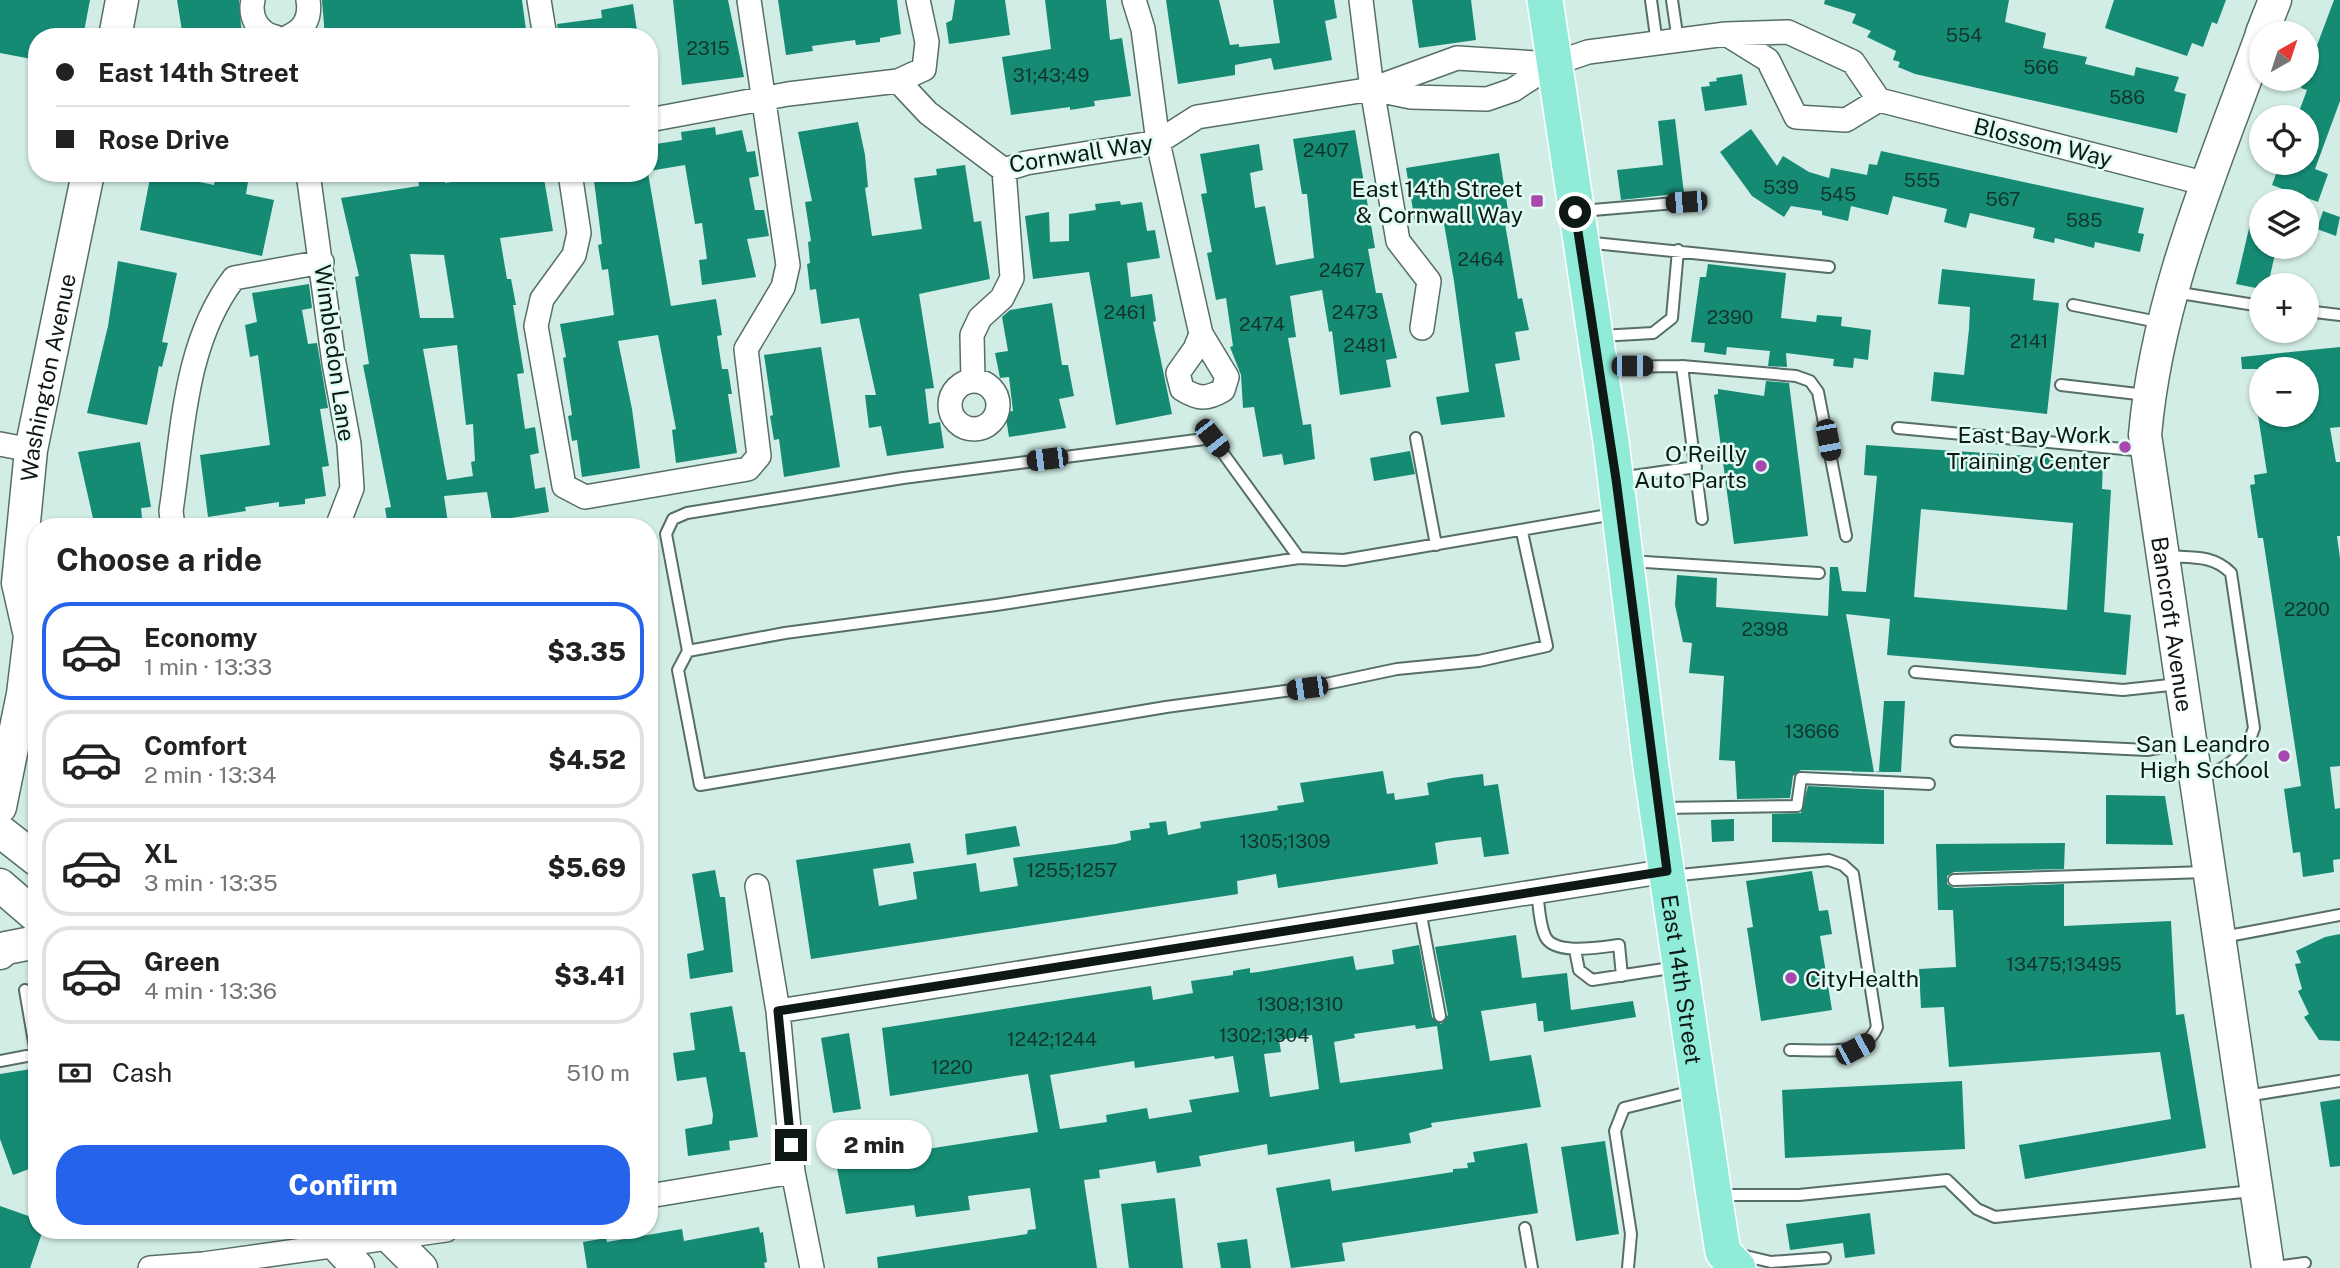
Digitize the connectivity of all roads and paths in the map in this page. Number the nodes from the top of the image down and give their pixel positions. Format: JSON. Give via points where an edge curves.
{"nodes":[{"id":1,"x":122,"y":0,"type":"edge"},
{"id":2,"x":253,"y":0,"type":"edge"},
{"id":3,"x":308,"y":0,"type":"edge"},
{"id":4,"x":539,"y":0,"type":"edge"},
{"id":5,"x":749,"y":0,"type":"edge"},
{"id":6,"x":918,"y":0,"type":"edge"},
{"id":7,"x":1134,"y":0,"type":"edge"},
{"id":8,"x":1361,"y":0,"type":"edge"},
{"id":9,"x":1545,"y":0,"type":"edge"},
{"id":10,"x":1651,"y":0,"type":"edge"},
{"id":11,"x":1672,"y":0,"type":"edge"},
{"id":12,"x":2274,"y":0,"type":"edge"},
{"id":13,"x":2267,"y":21,"type":"edge"},
{"id":14,"x":117,"y":28,"type":"edge"},
{"id":15,"x":260,"y":28,"type":"edge"},
{"id":16,"x":301,"y":28,"type":"edge"},
{"id":17,"x":544,"y":28,"type":"edge"},
{"id":18,"x":1726,"y":34,"type":"junction"},
{"id":19,"x":1667,"y":43,"type":"junction"},
{"id":20,"x":1553,"y":64,"type":"junction"},
{"id":21,"x":2249,"y":70,"type":"edge"},
{"id":22,"x":898,"y":81,"type":"junction"},
{"id":23,"x":1372,"y":89,"type":"junction"},
{"id":24,"x":765,"y":98,"type":"junction"},
{"id":25,"x":1879,"y":100,"type":"junction"},
{"id":26,"x":658,"y":118,"type":"edge"},
{"id":27,"x":1158,"y":142,"type":"junction"},
{"id":28,"x":1004,"y":170,"type":"junction"},
{"id":29,"x":86,"y":182,"type":"edge"},
{"id":30,"x":310,"y":182,"type":"edge"},
{"id":31,"x":571,"y":182,"type":"edge"},
{"id":32,"x":2207,"y":184,"type":"junction"},
{"id":33,"x":1686,"y":202,"type":"dead end"},
{"id":34,"x":1577,"y":227,"type":"junction"},
{"id":35,"x":1678,"y":250,"type":"junction"},
{"id":36,"x":322,"y":262,"type":"junction"},
{"id":37,"x":1829,"y":268,"type":"dead end"},
{"id":38,"x":2171,"y":292,"type":"junction"},
{"id":39,"x":2249,"y":304,"type":"edge"},
{"id":40,"x":2073,"y":305,"type":"dead end"},
{"id":41,"x":2319,"y":313,"type":"edge"},
{"id":42,"x":2340,"y":315,"type":"edge"},
{"id":43,"x":2165,"y":324,"type":"junction"},
{"id":44,"x":1422,"y":328,"type":"dead end"},
{"id":45,"x":1201,"y":334,"type":"dead end"},
{"id":46,"x":1596,"y":352,"type":"junction"},
{"id":47,"x":1682,"y":366,"type":"junction"},
{"id":48,"x":973,"y":381,"type":"dead end"},
{"id":49,"x":2061,"y":385,"type":"dead end"},
{"id":50,"x":2148,"y":395,"type":"junction"},
{"id":51,"x":1898,"y":428,"type":"dead end"},
{"id":52,"x":1416,"y":438,"type":"dead end"},
{"id":53,"x":0,"y":444,"type":"edge"},
{"id":54,"x":31,"y":450,"type":"junction"},
{"id":55,"x":2147,"y":451,"type":"junction"},
{"id":56,"x":1696,"y":467,"type":"junction"},
{"id":57,"x":1616,"y":479,"type":"junction"},
{"id":58,"x":1620,"y":513,"type":"junction"},
{"id":59,"x":172,"y":518,"type":"edge"},
{"id":60,"x":340,"y":518,"type":"edge"},
{"id":61,"x":1702,"y":519,"type":"dead end"},
{"id":62,"x":1522,"y":532,"type":"junction"},
{"id":63,"x":1846,"y":536,"type":"dead end"},
{"id":64,"x":1436,"y":545,"type":"junction"},
{"id":65,"x":2162,"y":555,"type":"junction"},
{"id":66,"x":1299,"y":558,"type":"junction"},
{"id":67,"x":1626,"y":561,"type":"junction"},
{"id":68,"x":1819,"y":573,"type":"dead end"},
{"id":69,"x":18,"y":583,"type":"junction"},
{"id":70,"x":0,"y":617,"type":"edge"},
{"id":71,"x":28,"y":627,"type":"edge"},
{"id":72,"x":688,"y":651,"type":"junction"},
{"id":73,"x":28,"y":653,"type":"edge"},
{"id":74,"x":1915,"y":672,"type":"dead end"},
{"id":75,"x":2182,"y":684,"type":"junction"},
{"id":76,"x":1956,"y":741,"type":"dead end"},
{"id":77,"x":2191,"y":742,"type":"junction"},
{"id":78,"x":2197,"y":779,"type":"junction"},
{"id":79,"x":1929,"y":784,"type":"dead end"},
{"id":80,"x":0,"y":807,"type":"edge"},
{"id":81,"x":1657,"y":808,"type":"junction"},
{"id":82,"x":0,"y":831,"type":"edge"},
{"id":83,"x":28,"y":853,"type":"edge"},
{"id":84,"x":2210,"y":872,"type":"junction"},
{"id":85,"x":1667,"y":874,"type":"junction"},
{"id":86,"x":1954,"y":880,"type":"dead end"},
{"id":87,"x":0,"y":885,"type":"edge"},
{"id":88,"x":757,"y":886,"type":"dead end"},
{"id":89,"x":1537,"y":891,"type":"junction"},
{"id":90,"x":28,"y":909,"type":"edge"},
{"id":91,"x":1420,"y":910,"type":"junction"},
{"id":92,"x":2340,"y":915,"type":"edge"},
{"id":93,"x":2220,"y":938,"type":"junction"},
{"id":94,"x":28,"y":944,"type":"edge"},
{"id":95,"x":1575,"y":950,"type":"junction"},
{"id":96,"x":0,"y":953,"type":"edge"},
{"id":97,"x":1681,"y":966,"type":"junction"},
{"id":98,"x":1622,"y":976,"type":"junction"},
{"id":99,"x":25,"y":990,"type":"dead end"},
{"id":100,"x":28,"y":1007,"type":"edge"},
{"id":101,"x":778,"y":1011,"type":"junction"},
{"id":102,"x":1440,"y":1016,"type":"dead end"},
{"id":103,"x":1790,"y":1050,"type":"dead end"},
{"id":104,"x":28,"y":1056,"type":"edge"},
{"id":105,"x":0,"y":1061,"type":"edge"},
{"id":106,"x":2340,"y":1081,"type":"edge"},
{"id":107,"x":1699,"y":1089,"type":"junction"},
{"id":108,"x":2242,"y":1097,"type":"junction"},
{"id":109,"x":793,"y":1172,"type":"junction"},
{"id":110,"x":2256,"y":1191,"type":"junction"},
{"id":111,"x":658,"y":1194,"type":"edge"},
{"id":112,"x":1714,"y":1195,"type":"junction"},
{"id":113,"x":1525,"y":1228,"type":"dead end"},
{"id":114,"x":372,"y":1239,"type":"edge"},
{"id":115,"x":391,"y":1239,"type":"edge"},
{"id":116,"x":339,"y":1248,"type":"edge"},
{"id":117,"x":1825,"y":1258,"type":"dead end"},
{"id":118,"x":1726,"y":1263,"type":"edge"},
{"id":119,"x":2305,"y":1263,"type":"dead end"},
{"id":120,"x":150,"y":1268,"type":"edge"},
{"id":121,"x":421,"y":1268,"type":"edge"},
{"id":122,"x":812,"y":1268,"type":"edge"},
{"id":123,"x":1532,"y":1268,"type":"edge"},
{"id":124,"x":1628,"y":1268,"type":"edge"},
{"id":125,"x":2269,"y":1268,"type":"edge"}],
"edges":[{"from":1,"to":14,"type":"main road"},
{"from":2,"to":15,"type":"street","via":[[252,17]]},
{"from":3,"to":16,"type":"street","via":[[310,11]]},
{"from":4,"to":17,"type":"street"},
{"from":5,"to":24,"type":"street"},
{"from":6,"to":22,"type":"street","via":[[927,42],[924,69]]},
{"from":7,"to":27,"type":"street","via":[[1143,29]]},
{"from":8,"to":23,"type":"street"},
{"from":9,"to":20,"type":"main road","name":"East 14th Street"},
{"from":10,"to":19,"type":"lane"},
{"from":11,"to":19,"type":"lane"},
{"from":12,"to":13,"type":"main road","name":"Bancroft Avenue"},
{"from":18,"to":19,"type":"street"},
{"from":18,"to":25,"type":"street","via":[[1788,32],[1853,62]]},
{"from":18,"to":25,"type":"street","via":[[1768,60],[1796,117],[1846,120]]},
{"from":19,"to":20,"type":"street","via":[[1588,52]]},
{"from":20,"to":23,"type":"street","name":"Cornwall Way","via":[[1457,58]]},
{"from":20,"to":23,"type":"street","name":"Cornwall Way","via":[[1513,90],[1487,99],[1411,97]]},
{"from":20,"to":34,"type":"main road","name":"East 14th Street"},
{"from":21,"to":32,"type":"main road","name":"Bancroft Avenue"},
{"from":22,"to":24,"type":"street"},
{"from":22,"to":28,"type":"street","name":"Cornwall Way","via":[[928,113]]},
{"from":23,"to":27,"type":"street","name":"Cornwall Way","via":[[1197,117]]},
{"from":23,"to":44,"type":"street","via":[[1398,242],[1429,281]]},
{"from":24,"to":26,"type":"street"},
{"from":24,"to":31,"type":"street","via":[[788,265],[783,287],[746,349],[759,456],[748,469],[585,497],[564,486],[536,327],[542,299],[575,255],[579,233]]},
{"from":25,"to":32,"type":"street","name":"Blossom Way"},
{"from":27,"to":28,"type":"street","name":"Cornwall Way"},
{"from":27,"to":45,"type":"street"},
{"from":28,"to":48,"type":"street","via":[[1012,278],[972,335]]},
{"from":29,"to":54,"type":"main road","name":"Washington Avenue"},
{"from":30,"to":36,"type":"street","name":"Wimbledon Lane"},
{"from":32,"to":38,"type":"main road","name":"Bancroft Avenue"},
{"from":33,"to":34,"type":"lane"},
{"from":34,"to":35,"type":"lane"},
{"from":34,"to":46,"type":"main road","name":"East 14th Street"},
{"from":35,"to":37,"type":"lane"},
{"from":35,"to":46,"type":"lane","via":[[1672,318],[1653,333]]},
{"from":36,"to":59,"type":"street","via":[[234,278],[215,303],[195,354]]},
{"from":36,"to":60,"type":"street","name":"Wimbledon Lane","via":[[349,444],[352,488]]},
{"from":38,"to":39,"type":"lane"},
{"from":38,"to":43,"type":"main road","name":"Bancroft Avenue"},
{"from":40,"to":43,"type":"lane"},
{"from":41,"to":42,"type":"lane"},
{"from":43,"to":50,"type":"main road","name":"Bancroft Avenue"},
{"from":46,"to":47,"type":"lane"},
{"from":46,"to":57,"type":"main road","name":"East 14th Street"},
{"from":47,"to":56,"type":"lane"},
{"from":47,"to":63,"type":"lane","via":[[1810,381],[1818,392]]},
{"from":49,"to":50,"type":"lane"},
{"from":50,"to":55,"type":"main road","name":"Bancroft Avenue"},
{"from":51,"to":55,"type":"lane"},
{"from":52,"to":64,"type":"lane"},
{"from":53,"to":54,"type":"street"},
{"from":54,"to":69,"type":"main road","name":"Washington Avenue"},
{"from":55,"to":65,"type":"main road","name":"Bancroft Avenue"},
{"from":56,"to":57,"type":"lane"},
{"from":56,"to":61,"type":"lane"},
{"from":57,"to":58,"type":"main road","name":"East 14th Street"},
{"from":58,"to":62,"type":"lane"},
{"from":58,"to":67,"type":"main road","name":"East 14th Street"},
{"from":62,"to":64,"type":"lane"},
{"from":62,"to":72,"type":"lane","via":[[1547,646],[1479,661],[1397,669],[1307,688],[700,785],[678,670]]},
{"from":64,"to":66,"type":"lane","via":[[1344,560]]},
{"from":65,"to":75,"type":"main road","name":"Bancroft Avenue"},
{"from":65,"to":78,"type":"lane","via":[[2207,557],[2231,573],[2254,728],[2239,756],[2219,772]]},
{"from":66,"to":72,"type":"lane"},
{"from":66,"to":72,"type":"lane","via":[[1212,438],[890,480],[673,519],[666,534]]},
{"from":67,"to":68,"type":"lane"},
{"from":67,"to":81,"type":"main road","name":"East 14th Street"},
{"from":69,"to":70,"type":"main road","name":"Washington Avenue"},
{"from":69,"to":71,"type":"main road","name":"Washington Avenue"},
{"from":73,"to":80,"type":"main road","name":"Washington Avenue"},
{"from":74,"to":75,"type":"lane","via":[[2123,690]]},
{"from":75,"to":77,"type":"main road","name":"Bancroft Avenue"},
{"from":76,"to":77,"type":"lane","via":[[2147,750]]},
{"from":77,"to":78,"type":"main road","name":"Bancroft Avenue"},
{"from":78,"to":84,"type":"main road","name":"Bancroft Avenue"},
{"from":79,"to":81,"type":"lane","via":[[1801,778],[1797,807]]},
{"from":81,"to":85,"type":"main road","name":"East 14th Street"},
{"from":82,"to":83,"type":"main road"},
{"from":84,"to":86,"type":"lane"},
{"from":84,"to":93,"type":"main road","name":"Bancroft Avenue"},
{"from":85,"to":89,"type":"street"},
{"from":85,"to":97,"type":"main road","name":"East 14th Street"},
{"from":85,"to":103,"type":"lane","via":[[1829,860],[1853,874],[1877,1027],[1872,1040],[1855,1049]]},
{"from":87,"to":90,"type":"main road"},
{"from":88,"to":101,"type":"street"},
{"from":89,"to":91,"type":"street"},
{"from":89,"to":95,"type":"lane","via":[[1545,937]]},
{"from":91,"to":101,"type":"street"},
{"from":91,"to":102,"type":"lane"},
{"from":92,"to":93,"type":"lane"},
{"from":93,"to":108,"type":"main road","name":"Bancroft Avenue"},
{"from":94,"to":96,"type":"main road"},
{"from":95,"to":98,"type":"lane","via":[[1579,970],[1586,978]]},
{"from":95,"to":98,"type":"lane","via":[[1619,944]]},
{"from":97,"to":98,"type":"lane"},
{"from":97,"to":107,"type":"main road","name":"East 14th Street"},
{"from":99,"to":100,"type":"lane"},
{"from":101,"to":109,"type":"street"},
{"from":104,"to":105,"type":"lane"},
{"from":106,"to":108,"type":"lane"},
{"from":107,"to":112,"type":"main road","name":"East 14th Street"},
{"from":107,"to":124,"type":"lane","via":[[1624,1108],[1615,1131],[1631,1234]]},
{"from":108,"to":110,"type":"main road","name":"Bancroft Avenue"},
{"from":109,"to":111,"type":"street"},
{"from":109,"to":122,"type":"street"},
{"from":110,"to":112,"type":"lane","via":[[1995,1217],[1977,1209],[1947,1180],[1799,1195]]},
{"from":110,"to":125,"type":"main road","name":"Bancroft Avenue"},
{"from":112,"to":118,"type":"main road","name":"East 14th Street"},
{"from":113,"to":123,"type":"lane"},
{"from":114,"to":116,"type":"street"},
{"from":115,"to":121,"type":"main road"},
{"from":116,"to":120,"type":"street"},
{"from":117,"to":118,"type":"lane"},
{"from":119,"to":125,"type":"lane"}]}
